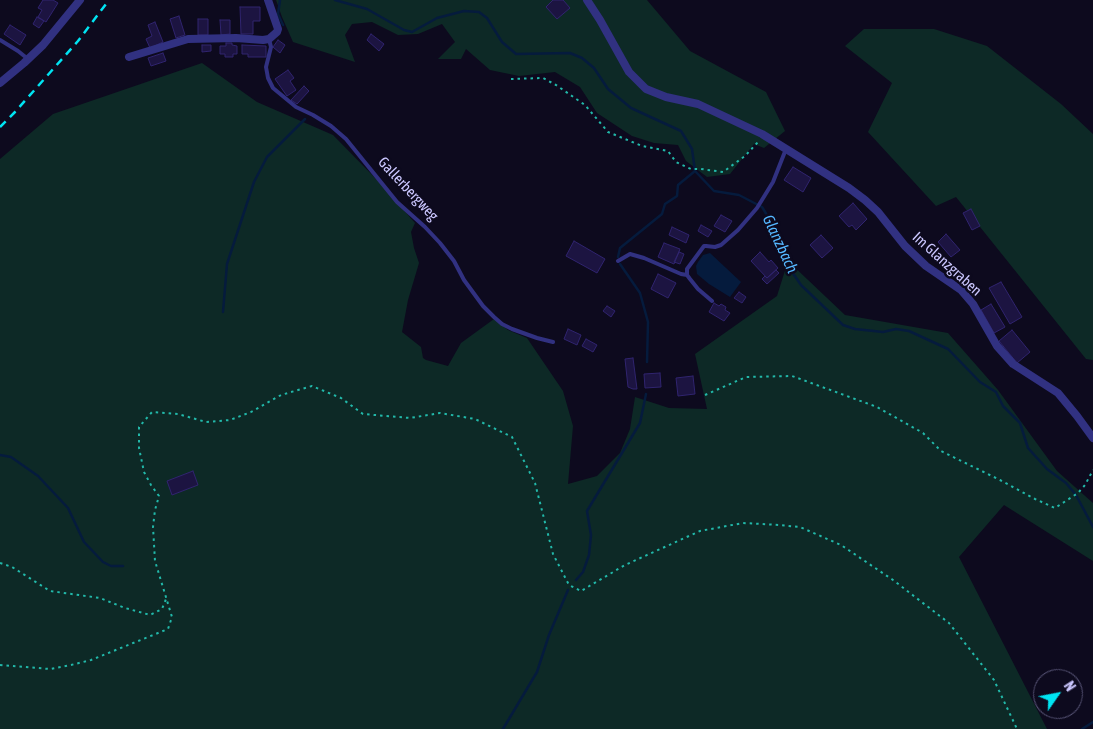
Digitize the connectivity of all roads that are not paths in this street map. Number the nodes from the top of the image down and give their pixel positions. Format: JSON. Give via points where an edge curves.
{"nodes":[{"id":1,"x":80,"y":0,"type":"edge"},
{"id":2,"x":268,"y":0,"type":"edge"},
{"id":3,"x":587,"y":0,"type":"edge"},
{"id":4,"x":269,"y":39,"type":"junction"},
{"id":5,"x":0,"y":40,"type":"edge"},
{"id":6,"x":130,"y":57,"type":"dead end"},
{"id":7,"x":28,"y":59,"type":"junction"},
{"id":8,"x":0,"y":82,"type":"edge"},
{"id":9,"x":786,"y":149,"type":"junction"},
{"id":10,"x":618,"y":261,"type":"dead end"},
{"id":11,"x":687,"y":275,"type":"junction"},
{"id":12,"x":712,"y":301,"type":"dead end"},
{"id":13,"x":553,"y":342,"type":"dead end"},
{"id":14,"x":1093,"y":438,"type":"edge"}],
"edges":[{"from":1,"to":7,"type":"street"},
{"from":2,"to":4,"type":"street","name":"Gallerbergweg","via":[[278,29]]},
{"from":3,"to":9,"type":"street","name":"Im Glanzgraben","via":[[629,72],[646,89],[698,104]]},
{"from":4,"to":6,"type":"street","via":[[188,39]]},
{"from":4,"to":13,"type":"lane","name":"Gallerbergweg","via":[[266,67],[274,88],[296,107],[331,126],[346,139],[397,202],[440,243],[494,317],[512,329]]},
{"from":5,"to":7,"type":"lane"},
{"from":7,"to":8,"type":"street"},
{"from":9,"to":11,"type":"lane","via":[[774,182],[757,208],[721,245],[704,246]]},
{"from":9,"to":14,"type":"street","name":"Im Glanzgraben","via":[[866,200],[926,266],[961,290],[973,304],[997,346],[1013,364],[1058,393]]},
{"from":10,"to":11,"type":"lane","via":[[630,254]]},
{"from":11,"to":12,"type":"lane"}]}
